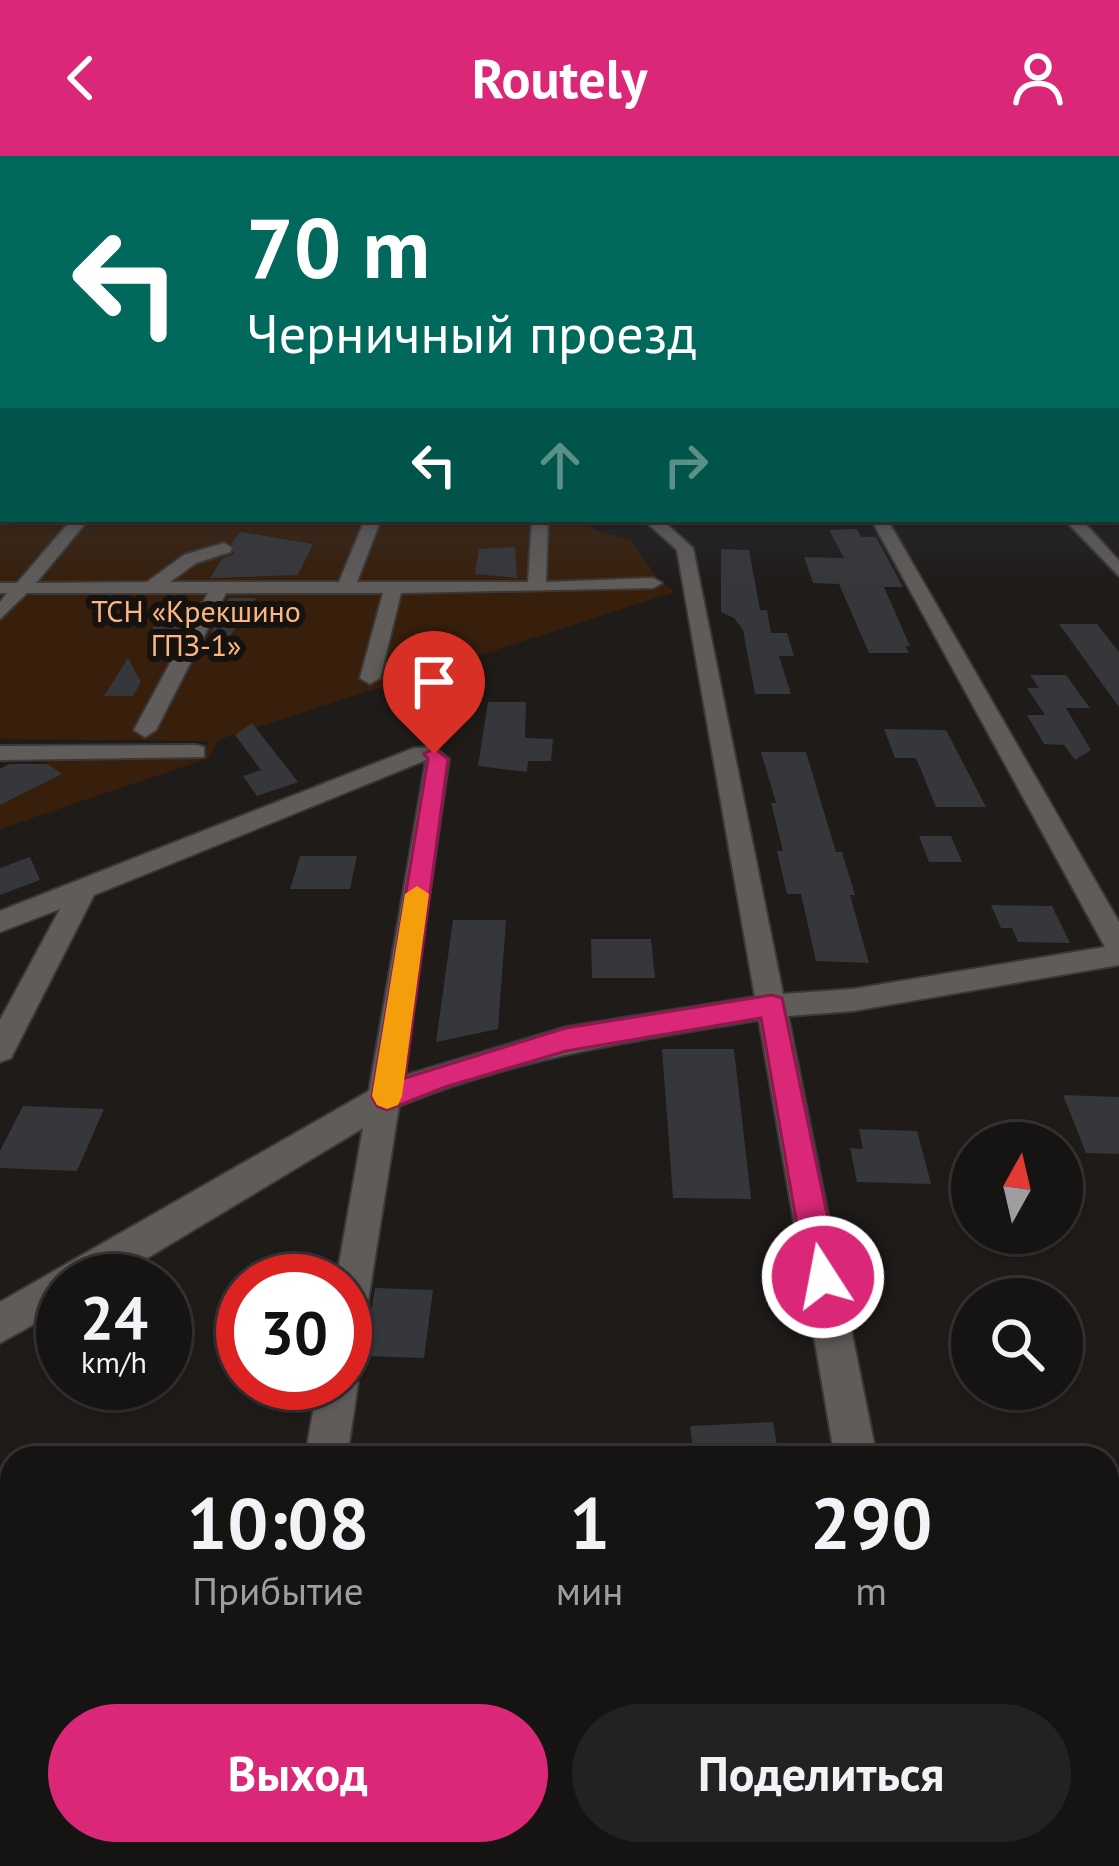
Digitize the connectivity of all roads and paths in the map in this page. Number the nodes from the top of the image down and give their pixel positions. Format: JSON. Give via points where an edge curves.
{"nodes":[{"id":1,"x":78,"y":522,"type":"edge"},
{"id":2,"x":372,"y":522,"type":"edge"},
{"id":3,"x":541,"y":522,"type":"edge"},
{"id":4,"x":655,"y":522,"type":"edge"},
{"id":5,"x":881,"y":522,"type":"edge"},
{"id":6,"x":1075,"y":522,"type":"edge"},
{"id":7,"x":224,"y":548,"type":"dead end"},
{"id":8,"x":1119,"y":571,"type":"edge"},
{"id":9,"x":653,"y":583,"type":"dead end"},
{"id":10,"x":152,"y":587,"type":"junction"},
{"id":11,"x":220,"y":587,"type":"junction"},
{"id":12,"x":346,"y":587,"type":"junction"},
{"id":13,"x":537,"y":587,"type":"junction"},
{"id":14,"x":0,"y":588,"type":"edge"},
{"id":15,"x":21,"y":588,"type":"junction"},
{"id":16,"x":393,"y":588,"type":"junction"},
{"id":17,"x":0,"y":613,"type":"edge"},
{"id":18,"x":370,"y":678,"type":"dead end"},
{"id":19,"x":146,"y":730,"type":"dead end"},
{"id":20,"x":196,"y":752,"type":"dead end"},
{"id":21,"x":0,"y":753,"type":"edge"},
{"id":22,"x":84,"y":888,"type":"junction"},
{"id":23,"x":0,"y":922,"type":"edge"},
{"id":24,"x":1119,"y":951,"type":"edge"},
{"id":25,"x":772,"y":1006,"type":"junction"},
{"id":26,"x":0,"y":1049,"type":"edge"},
{"id":27,"x":387,"y":1097,"type":"junction"},
{"id":28,"x":120,"y":1254,"type":"edge"},
{"id":29,"x":360,"y":1254,"type":"edge"},
{"id":30,"x":36,"y":1303,"type":"edge"},
{"id":31,"x":0,"y":1324,"type":"edge"},
{"id":32,"x":334,"y":1410,"type":"edge"},
{"id":33,"x":328,"y":1446,"type":"edge"},
{"id":34,"x":854,"y":1446,"type":"edge"}],
"edges":[{"from":1,"to":15,"type":"street"},
{"from":2,"to":12,"type":"street"},
{"from":3,"to":13,"type":"street"},
{"from":4,"to":25,"type":"street","via":[[685,548]]},
{"from":5,"to":24,"type":"street"},
{"from":6,"to":8,"type":"street"},
{"from":7,"to":10,"type":"street","via":[[190,559]]},
{"from":9,"to":13,"type":"street"},
{"from":10,"to":11,"type":"street"},
{"from":10,"to":15,"type":"street"},
{"from":11,"to":12,"type":"street"},
{"from":11,"to":19,"type":"street"},
{"from":12,"to":16,"type":"street"},
{"from":13,"to":16,"type":"street"},
{"from":14,"to":15,"type":"street"},
{"from":15,"to":17,"type":"street"},
{"from":16,"to":18,"type":"street"},
{"from":20,"to":21,"type":"street"},
{"from":22,"to":23,"type":"street"},
{"from":22,"to":26,"type":"street"},
{"from":22,"to":27,"type":"street","via":[[434,754]]},
{"from":24,"to":25,"type":"street","via":[[854,1000]]},
{"from":25,"to":27,"type":"street","via":[[566,1040]]},
{"from":25,"to":34,"type":"street"},
{"from":27,"to":28,"type":"street"},
{"from":27,"to":29,"type":"street"},
{"from":30,"to":31,"type":"street"},
{"from":32,"to":33,"type":"street"}]}
